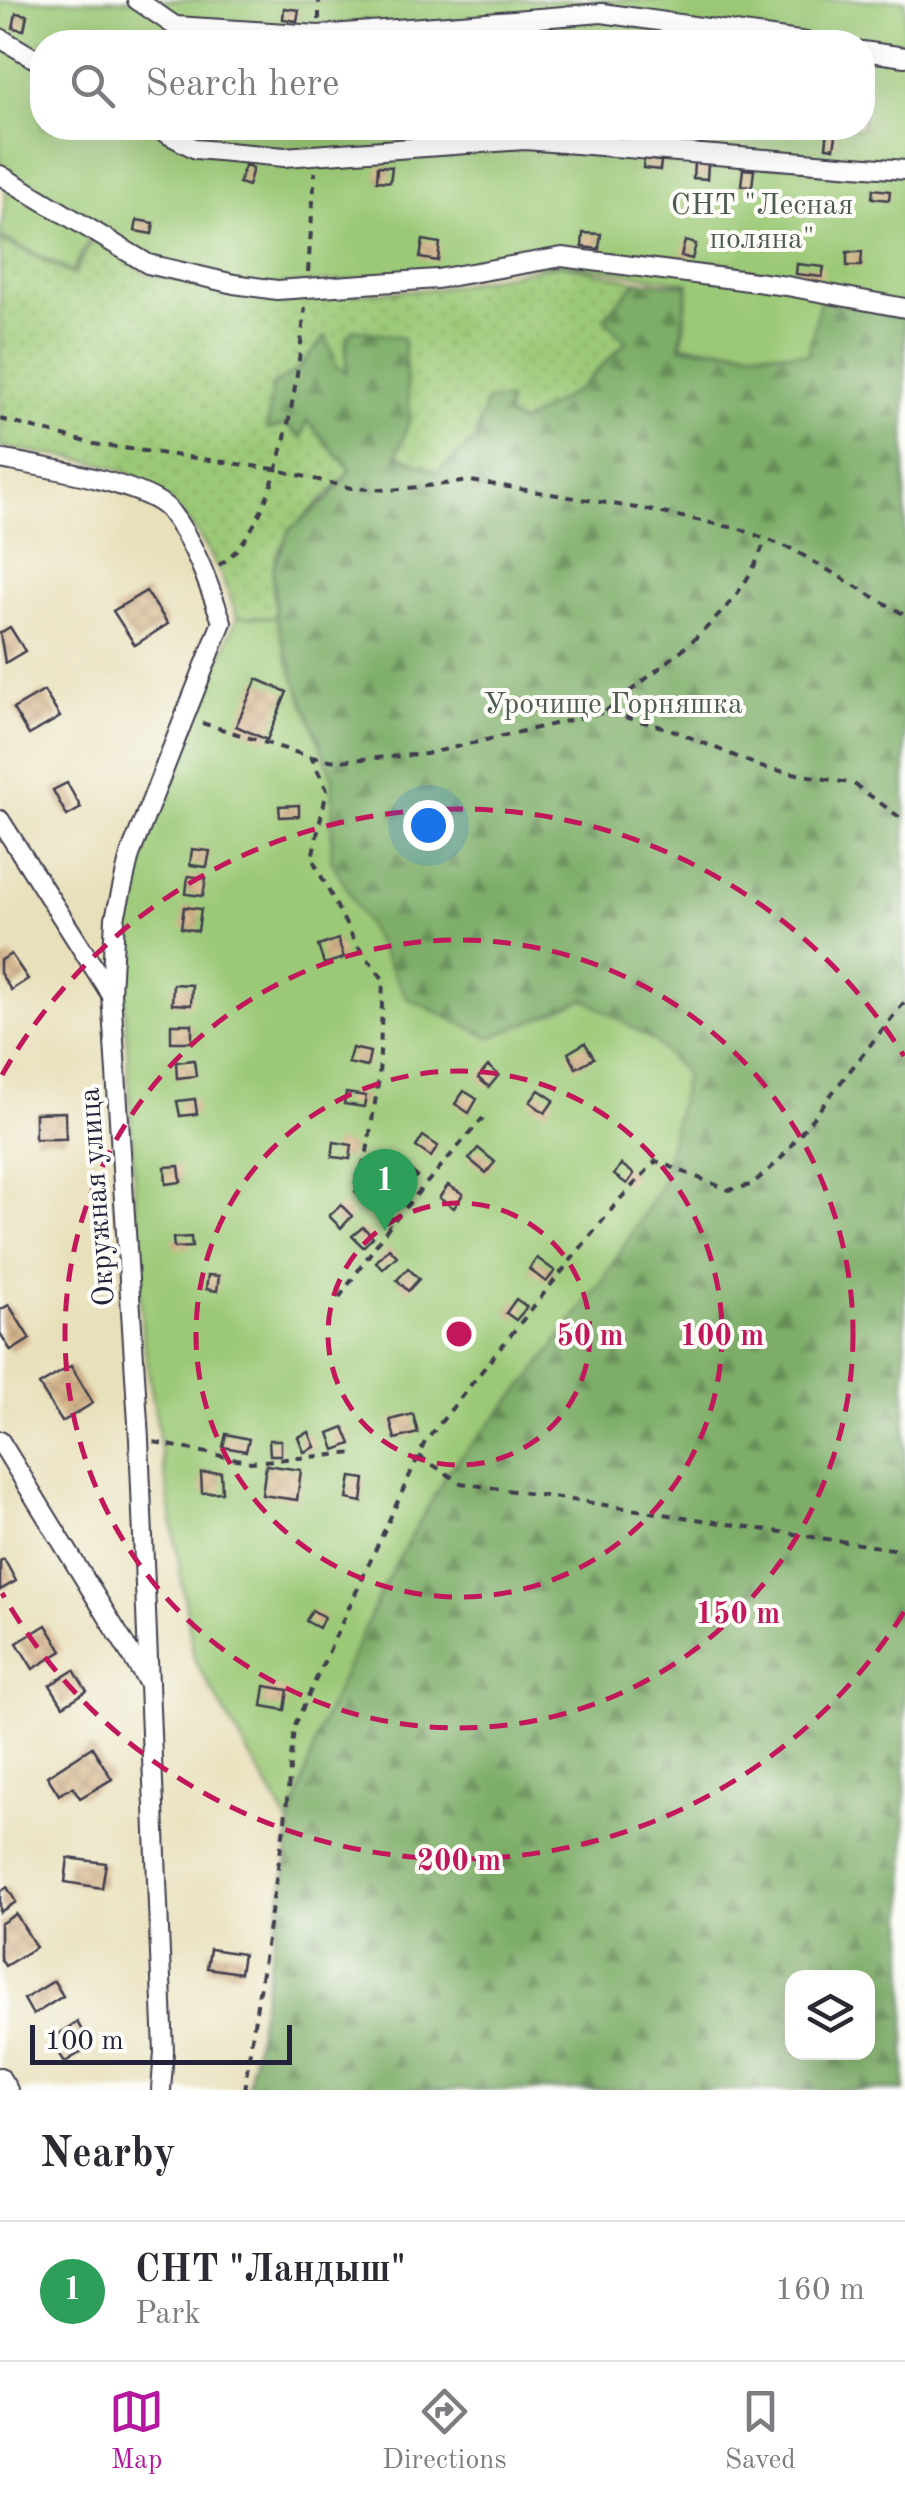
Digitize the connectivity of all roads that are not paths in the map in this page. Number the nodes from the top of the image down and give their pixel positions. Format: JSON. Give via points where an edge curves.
{"nodes":[{"id":1,"x":137,"y":0,"type":"edge"},
{"id":2,"x":235,"y":30,"type":"edge"},
{"id":3,"x":381,"y":30,"type":"edge"},
{"id":4,"x":724,"y":30,"type":"edge"},
{"id":5,"x":0,"y":38,"type":"edge"},
{"id":6,"x":875,"y":53,"type":"edge"},
{"id":7,"x":30,"y":57,"type":"edge"},
{"id":8,"x":905,"y":57,"type":"edge"},
{"id":9,"x":179,"y":140,"type":"edge"},
{"id":10,"x":525,"y":140,"type":"edge"},
{"id":11,"x":525,"y":140,"type":"edge"},
{"id":12,"x":905,"y":170,"type":"edge"},
{"id":13,"x":0,"y":175,"type":"edge"},
{"id":14,"x":905,"y":308,"type":"edge"},
{"id":15,"x":0,"y":458,"type":"edge"},
{"id":16,"x":0,"y":820,"type":"edge"},
{"id":17,"x":110,"y":993,"type":"junction"},
{"id":18,"x":0,"y":1441,"type":"edge"},
{"id":19,"x":150,"y":1686,"type":"junction"},
{"id":20,"x":0,"y":2077,"type":"edge"},
{"id":21,"x":8,"y":2090,"type":"edge"},
{"id":22,"x":161,"y":2090,"type":"edge"}],
"edges":[{"from":1,"to":2,"type":"street","via":[[176,26]]},
{"from":3,"to":4,"type":"street","via":[[602,12]]},
{"from":5,"to":7,"type":"street"},
{"from":6,"to":8,"type":"street"},
{"from":9,"to":10,"type":"street","via":[[196,149],[284,158]]},
{"from":11,"to":12,"type":"street"},
{"from":13,"to":14,"type":"street","via":[[148,264],[234,284],[277,290],[437,279],[562,256]]},
{"from":15,"to":17,"type":"street","name":"Окружная улица","via":[[97,478],[166,506],[222,622],[130,855],[115,918]]},
{"from":16,"to":17,"type":"street"},
{"from":17,"to":19,"type":"street","name":"Окружная улица"},
{"from":18,"to":19,"type":"street"},
{"from":19,"to":22,"type":"street","name":"Окружная улица"},
{"from":20,"to":21,"type":"street"}]}
